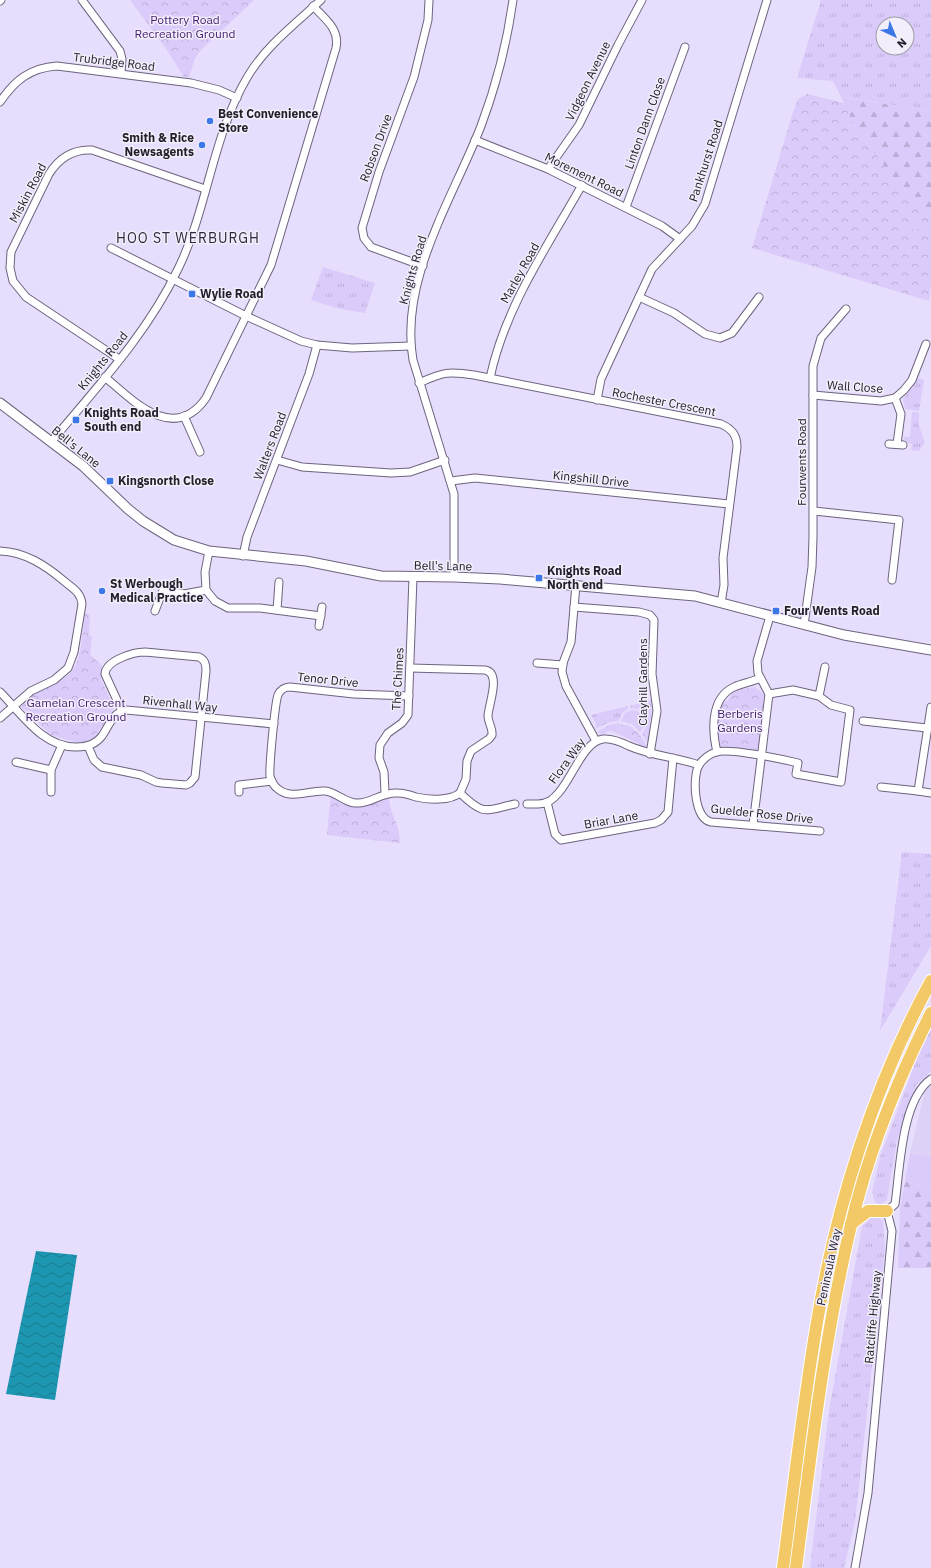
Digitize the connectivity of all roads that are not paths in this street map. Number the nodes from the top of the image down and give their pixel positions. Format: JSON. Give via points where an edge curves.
{"nodes":[{"id":1,"x":82,"y":0,"type":"edge"},
{"id":2,"x":320,"y":0,"type":"edge"},
{"id":3,"x":429,"y":0,"type":"edge"},
{"id":4,"x":513,"y":0,"type":"edge"},
{"id":5,"x":642,"y":0,"type":"edge"},
{"id":6,"x":767,"y":0,"type":"edge"},
{"id":7,"x":314,"y":6,"type":"junction"},
{"id":8,"x":685,"y":47,"type":"dead end"},
{"id":9,"x":121,"y":73,"type":"junction"},
{"id":10,"x":237,"y":98,"type":"junction"},
{"id":11,"x":0,"y":102,"type":"edge"},
{"id":12,"x":474,"y":140,"type":"junction"},
{"id":13,"x":548,"y":169,"type":"junction"},
{"id":14,"x":582,"y":185,"type":"junction"},
{"id":15,"x":205,"y":189,"type":"junction"},
{"id":16,"x":626,"y":207,"type":"junction"},
{"id":17,"x":680,"y":239,"type":"junction"},
{"id":18,"x":111,"y":248,"type":"dead end"},
{"id":19,"x":423,"y":266,"type":"junction"},
{"id":20,"x":173,"y":280,"type":"junction"},
{"id":21,"x":639,"y":297,"type":"junction"},
{"id":22,"x":759,"y":297,"type":"dead end"},
{"id":23,"x":846,"y":309,"type":"dead end"},
{"id":24,"x":246,"y":316,"type":"junction"},
{"id":25,"x":926,"y":344,"type":"dead end"},
{"id":26,"x":317,"y":345,"type":"junction"},
{"id":27,"x":411,"y":346,"type":"junction"},
{"id":28,"x":119,"y":359,"type":"junction"},
{"id":29,"x":104,"y":377,"type":"junction"},
{"id":30,"x":490,"y":378,"type":"junction"},
{"id":31,"x":419,"y":383,"type":"junction"},
{"id":32,"x":813,"y":395,"type":"junction"},
{"id":33,"x":895,"y":398,"type":"junction"},
{"id":34,"x":597,"y":400,"type":"junction"},
{"id":35,"x":0,"y":403,"type":"edge"},
{"id":36,"x":184,"y":416,"type":"junction"},
{"id":37,"x":51,"y":442,"type":"junction"},
{"id":38,"x":889,"y":444,"type":"dead end"},
{"id":39,"x":200,"y":452,"type":"dead end"},
{"id":40,"x":277,"y":460,"type":"junction"},
{"id":41,"x":445,"y":460,"type":"junction"},
{"id":42,"x":451,"y":481,"type":"junction"},
{"id":43,"x":729,"y":504,"type":"junction"},
{"id":44,"x":814,"y":511,"type":"junction"},
{"id":45,"x":0,"y":551,"type":"edge"},
{"id":46,"x":209,"y":551,"type":"junction"},
{"id":47,"x":244,"y":556,"type":"junction"},
{"id":48,"x":413,"y":577,"type":"junction"},
{"id":49,"x":454,"y":577,"type":"junction"},
{"id":50,"x":892,"y":580,"type":"dead end"},
{"id":51,"x":279,"y":582,"type":"dead end"},
{"id":52,"x":576,"y":585,"type":"junction"},
{"id":53,"x":206,"y":590,"type":"junction"},
{"id":54,"x":721,"y":603,"type":"junction"},
{"id":55,"x":322,"y":607,"type":"dead end"},
{"id":56,"x":574,"y":607,"type":"junction"},
{"id":57,"x":277,"y":610,"type":"junction"},
{"id":58,"x":155,"y":611,"type":"dead end"},
{"id":59,"x":321,"y":616,"type":"junction"},
{"id":60,"x":770,"y":616,"type":"junction"},
{"id":61,"x":804,"y":625,"type":"junction"},
{"id":62,"x":319,"y":626,"type":"dead end"},
{"id":63,"x":931,"y":650,"type":"edge"},
{"id":64,"x":537,"y":663,"type":"dead end"},
{"id":65,"x":563,"y":665,"type":"junction"},
{"id":66,"x":825,"y":667,"type":"dead end"},
{"id":67,"x":410,"y":668,"type":"junction"},
{"id":68,"x":760,"y":678,"type":"junction"},
{"id":69,"x":0,"y":692,"type":"edge"},
{"id":70,"x":769,"y":694,"type":"junction"},
{"id":71,"x":409,"y":696,"type":"junction"},
{"id":72,"x":819,"y":696,"type":"junction"},
{"id":73,"x":13,"y":706,"type":"junction"},
{"id":74,"x":931,"y":707,"type":"edge"},
{"id":75,"x":122,"y":711,"type":"junction"},
{"id":76,"x":200,"y":717,"type":"junction"},
{"id":77,"x":0,"y":718,"type":"edge"},
{"id":78,"x":863,"y":721,"type":"dead end"},
{"id":79,"x":274,"y":724,"type":"junction"},
{"id":80,"x":927,"y":728,"type":"junction"},
{"id":81,"x":596,"y":741,"type":"junction"},
{"id":82,"x":62,"y":745,"type":"junction"},
{"id":83,"x":88,"y":746,"type":"junction"},
{"id":84,"x":717,"y":752,"type":"junction"},
{"id":85,"x":650,"y":754,"type":"junction"},
{"id":86,"x":760,"y":755,"type":"junction"},
{"id":87,"x":673,"y":758,"type":"junction"},
{"id":88,"x":16,"y":762,"type":"dead end"},
{"id":89,"x":699,"y":765,"type":"junction"},
{"id":90,"x":51,"y":770,"type":"junction"},
{"id":91,"x":272,"y":781,"type":"junction"},
{"id":92,"x":882,"y":787,"type":"dead end"},
{"id":93,"x":918,"y":791,"type":"junction"},
{"id":94,"x":51,"y":792,"type":"dead end"},
{"id":95,"x":239,"y":792,"type":"dead end"},
{"id":96,"x":385,"y":793,"type":"junction"},
{"id":97,"x":460,"y":793,"type":"junction"},
{"id":98,"x":931,"y":793,"type":"edge"},
{"id":99,"x":547,"y":802,"type":"junction"},
{"id":100,"x":515,"y":804,"type":"dead end"},
{"id":101,"x":526,"y":804,"type":"dead end"},
{"id":102,"x":753,"y":825,"type":"junction"},
{"id":103,"x":820,"y":831,"type":"dead end"},
{"id":104,"x":931,"y":981,"type":"edge"},
{"id":105,"x":931,"y":1013,"type":"edge"},
{"id":106,"x":931,"y":1079,"type":"edge"},
{"id":107,"x":866,"y":1173,"type":"junction"},
{"id":108,"x":874,"y":1210,"type":"junction"},
{"id":109,"x":887,"y":1211,"type":"junction"},
{"id":110,"x":852,"y":1224,"type":"junction"},
{"id":111,"x":783,"y":1568,"type":"edge"},
{"id":112,"x":796,"y":1568,"type":"edge"},
{"id":113,"x":855,"y":1568,"type":"edge"}],
"edges":[{"from":1,"to":9,"type":"street","via":[[119,50],[122,59]]},
{"from":2,"to":7,"type":"street","name":"Knights Road"},
{"from":3,"to":19,"type":"street","name":"Robson Drive","via":[[428,20],[414,77],[379,172],[362,228],[365,241],[371,247]]},
{"from":4,"to":12,"type":"street","name":"Knights Road","via":[[499,71]]},
{"from":5,"to":13,"type":"street","name":"Vidgeon Avenue","via":[[579,125]]},
{"from":6,"to":17,"type":"street","name":"Pankhurst Road","via":[[710,189],[701,213]]},
{"from":7,"to":10,"type":"street","name":"Knights Road","via":[[262,56]]},
{"from":7,"to":24,"type":"street","via":[[335,31],[338,41],[276,253],[264,283]]},
{"from":8,"to":16,"type":"street","name":"Linton Dann Close"},
{"from":9,"to":10,"type":"street","name":"Trubridge Road","via":[[198,84]]},
{"from":9,"to":11,"type":"street","name":"Trubridge Road","via":[[69,67],[41,68],[21,77]]},
{"from":10,"to":15,"type":"street","name":"Knights Road"},
{"from":12,"to":13,"type":"street","name":"Morement Road"},
{"from":12,"to":19,"type":"street","name":"Knights Road","via":[[441,215]]},
{"from":13,"to":14,"type":"street","name":"Morement Road"},
{"from":14,"to":16,"type":"street","name":"Morement Road"},
{"from":14,"to":30,"type":"street","name":"Marley Road","via":[[512,309],[498,345]]},
{"from":15,"to":20,"type":"street","name":"Knights Road","via":[[192,236]]},
{"from":15,"to":28,"type":"street","name":"Miskin Road","via":[[92,150],[80,150],[67,155],[49,174],[11,252],[10,268],[13,281],[26,297]]},
{"from":16,"to":17,"type":"street","name":"Morement Road"},
{"from":17,"to":21,"type":"street","name":"Pankhurst Road","via":[[652,269]]},
{"from":18,"to":20,"type":"street"},
{"from":19,"to":27,"type":"street","name":"Knights Road","via":[[413,312]]},
{"from":20,"to":24,"type":"street"},
{"from":20,"to":28,"type":"street","name":"Knights Road","via":[[157,309]]},
{"from":21,"to":22,"type":"street","via":[[674,313],[705,334],[720,338],[732,333]]},
{"from":21,"to":34,"type":"street","name":"Pankhurst Road","via":[[601,379]]},
{"from":23,"to":32,"type":"street","name":"Fourwents Road","via":[[827,330],[818,346],[813,366]]},
{"from":24,"to":26,"type":"street","via":[[290,337]]},
{"from":24,"to":36,"type":"street","via":[[206,398]]},
{"from":25,"to":33,"type":"street","name":"Wall Close","via":[[912,380]]},
{"from":26,"to":27,"type":"street","via":[[352,348]]},
{"from":26,"to":40,"type":"street","name":"Walters Road"},
{"from":27,"to":31,"type":"street","name":"Knights Road"},
{"from":28,"to":29,"type":"street","name":"Knights Road"},
{"from":29,"to":36,"type":"street","via":[[153,414],[168,418]]},
{"from":29,"to":37,"type":"street","name":"Knights Road"},
{"from":30,"to":31,"type":"street","name":"Rochester Crescent","via":[[453,372],[438,374]]},
{"from":30,"to":34,"type":"street","name":"Rochester Crescent"},
{"from":31,"to":41,"type":"street","name":"Knights Road"},
{"from":32,"to":33,"type":"street","name":"Wall Close","via":[[881,401]]},
{"from":32,"to":44,"type":"street","name":"Fourwents Road"},
{"from":33,"to":38,"type":"street","name":"Wall Close","via":[[901,414],[900,445]]},
{"from":34,"to":43,"type":"street","name":"Rochester Crescent","via":[[722,424],[730,429],[736,436],[737,447]]},
{"from":35,"to":37,"type":"street","name":"Bell's Lane"},
{"from":36,"to":39,"type":"street"},
{"from":37,"to":46,"type":"street","name":"Bell's Lane","via":[[83,466],[128,510],[143,521],[174,540]]},
{"from":40,"to":41,"type":"street","via":[[302,467],[391,473],[410,472]]},
{"from":40,"to":47,"type":"street","name":"Walters Road","via":[[247,538]]},
{"from":41,"to":42,"type":"street","name":"Knights Road"},
{"from":42,"to":43,"type":"street","name":"Kingshill Drive","via":[[475,478]]},
{"from":42,"to":49,"type":"street","name":"Knights Road","via":[[455,506]]},
{"from":43,"to":54,"type":"street","name":"Rochester Crescent","via":[[722,565],[724,585]]},
{"from":44,"to":50,"type":"street","via":[[899,520]]},
{"from":44,"to":61,"type":"street","name":"Fourwents Road","via":[[812,568]]},
{"from":45,"to":73,"type":"street","via":[[25,556],[47,568],[78,591],[82,600],[71,663],[58,677],[35,688]]},
{"from":46,"to":47,"type":"street","name":"Bell's Lane"},
{"from":46,"to":53,"type":"street","via":[[205,572]]},
{"from":47,"to":48,"type":"street","name":"Bell's Lane","via":[[300,560],[381,576]]},
{"from":48,"to":49,"type":"street","name":"Bell's Lane"},
{"from":48,"to":67,"type":"street","name":"The Chimes"},
{"from":49,"to":52,"type":"street","name":"Bell's Lane"},
{"from":51,"to":57,"type":"street"},
{"from":52,"to":54,"type":"street","name":"Bell's Lane","via":[[695,596]]},
{"from":52,"to":56,"type":"street"},
{"from":53,"to":57,"type":"street","via":[[215,601],[228,608]]},
{"from":53,"to":58,"type":"street","via":[[184,594],[163,590]]},
{"from":54,"to":60,"type":"street","name":"Bell's Lane"},
{"from":55,"to":59,"type":"street"},
{"from":56,"to":65,"type":"street","via":[[571,642]]},
{"from":56,"to":85,"type":"street","name":"Clayhill Gardens","via":[[639,612],[650,615],[654,620],[652,674],[656,711]]},
{"from":57,"to":59,"type":"street"},
{"from":59,"to":62,"type":"street"},
{"from":60,"to":61,"type":"street","name":"Bell's Lane"},
{"from":60,"to":68,"type":"street","via":[[757,661]]},
{"from":61,"to":63,"type":"street","name":"Bell's Lane","via":[[844,635]]},
{"from":64,"to":65,"type":"street"},
{"from":65,"to":81,"type":"street","via":[[566,686]]},
{"from":66,"to":72,"type":"street"},
{"from":67,"to":71,"type":"street","name":"The Chimes"},
{"from":67,"to":97,"type":"street","via":[[488,670],[493,675],[488,717],[492,735],[471,751],[467,761],[466,780]]},
{"from":68,"to":70,"type":"street"},
{"from":68,"to":84,"type":"street","via":[[734,687],[718,704],[713,734]]},
{"from":69,"to":73,"type":"street"},
{"from":70,"to":72,"type":"street","via":[[792,690]]},
{"from":70,"to":86,"type":"street"},
{"from":71,"to":79,"type":"street","name":"Tenor Drive","via":[[354,694],[288,687],[278,694]]},
{"from":71,"to":96,"type":"street","name":"The Chimes","via":[[407,718],[388,733],[379,750]]},
{"from":72,"to":86,"type":"street","via":[[831,705],[850,710],[842,782],[796,774],[798,763]]},
{"from":73,"to":77,"type":"street"},
{"from":73,"to":82,"type":"street","via":[[44,737]]},
{"from":74,"to":80,"type":"street"},
{"from":75,"to":76,"type":"street","name":"Rivenhall Way"},
{"from":75,"to":76,"type":"street","via":[[105,671],[111,664],[136,653],[145,652],[198,657],[205,662]]},
{"from":75,"to":83,"type":"street","via":[[113,717],[100,738]]},
{"from":76,"to":79,"type":"street","name":"Rivenhall Way"},
{"from":76,"to":83,"type":"street","via":[[195,777],[186,785],[156,782],[142,775],[102,767],[94,760]]},
{"from":78,"to":80,"type":"street"},
{"from":79,"to":91,"type":"street","name":"Tenor Drive","via":[[270,774]]},
{"from":80,"to":93,"type":"street"},
{"from":81,"to":85,"type":"street","name":"Flora Way","via":[[609,739]]},
{"from":81,"to":99,"type":"street","name":"Flora Way","via":[[588,748],[562,789]]},
{"from":82,"to":83,"type":"street"},
{"from":82,"to":90,"type":"street"},
{"from":84,"to":86,"type":"street"},
{"from":84,"to":89,"type":"street","via":[[706,757]]},
{"from":85,"to":87,"type":"street","name":"Flora Way"},
{"from":86,"to":102,"type":"street"},
{"from":87,"to":89,"type":"street","name":"Flora Way"},
{"from":87,"to":99,"type":"street","name":"Briar Lane","via":[[668,812],[655,823],[561,840],[554,834]]},
{"from":88,"to":90,"type":"street"},
{"from":89,"to":102,"type":"street","name":"Guelder Rose Drive","via":[[696,787],[698,810],[702,817],[711,822]]},
{"from":90,"to":94,"type":"street"},
{"from":91,"to":95,"type":"street","via":[[239,784]]},
{"from":91,"to":96,"type":"street","via":[[286,794],[330,792],[356,804]]},
{"from":92,"to":93,"type":"street"},
{"from":93,"to":98,"type":"street"},
{"from":96,"to":97,"type":"street","via":[[420,798],[445,798]]},
{"from":97,"to":100,"type":"street","via":[[482,810]]},
{"from":99,"to":101,"type":"street"},
{"from":102,"to":103,"type":"street","name":"Guelder Rose Drive"},
{"from":104,"to":111,"type":"main road","name":"Peninsula Way","via":[[883,1084],[850,1177],[831,1251],[817,1322]]},
{"from":105,"to":107,"type":"main road","name":"Peninsula Way","via":[[895,1093]]},
{"from":106,"to":109,"type":"street","via":[[921,1090],[909,1116],[902,1140],[895,1204]]},
{"from":107,"to":108,"type":"main road","via":[[868,1202]]},
{"from":107,"to":110,"type":"main road","name":"Peninsula Way"},
{"from":108,"to":109,"type":"main road"},
{"from":108,"to":110,"type":"main road","via":[[868,1210]]},
{"from":109,"to":113,"type":"street","name":"Ratcliffe Highway","via":[[892,1231],[868,1493]]},
{"from":110,"to":112,"type":"main road","name":"Peninsula Way","via":[[831,1318]]}]}
